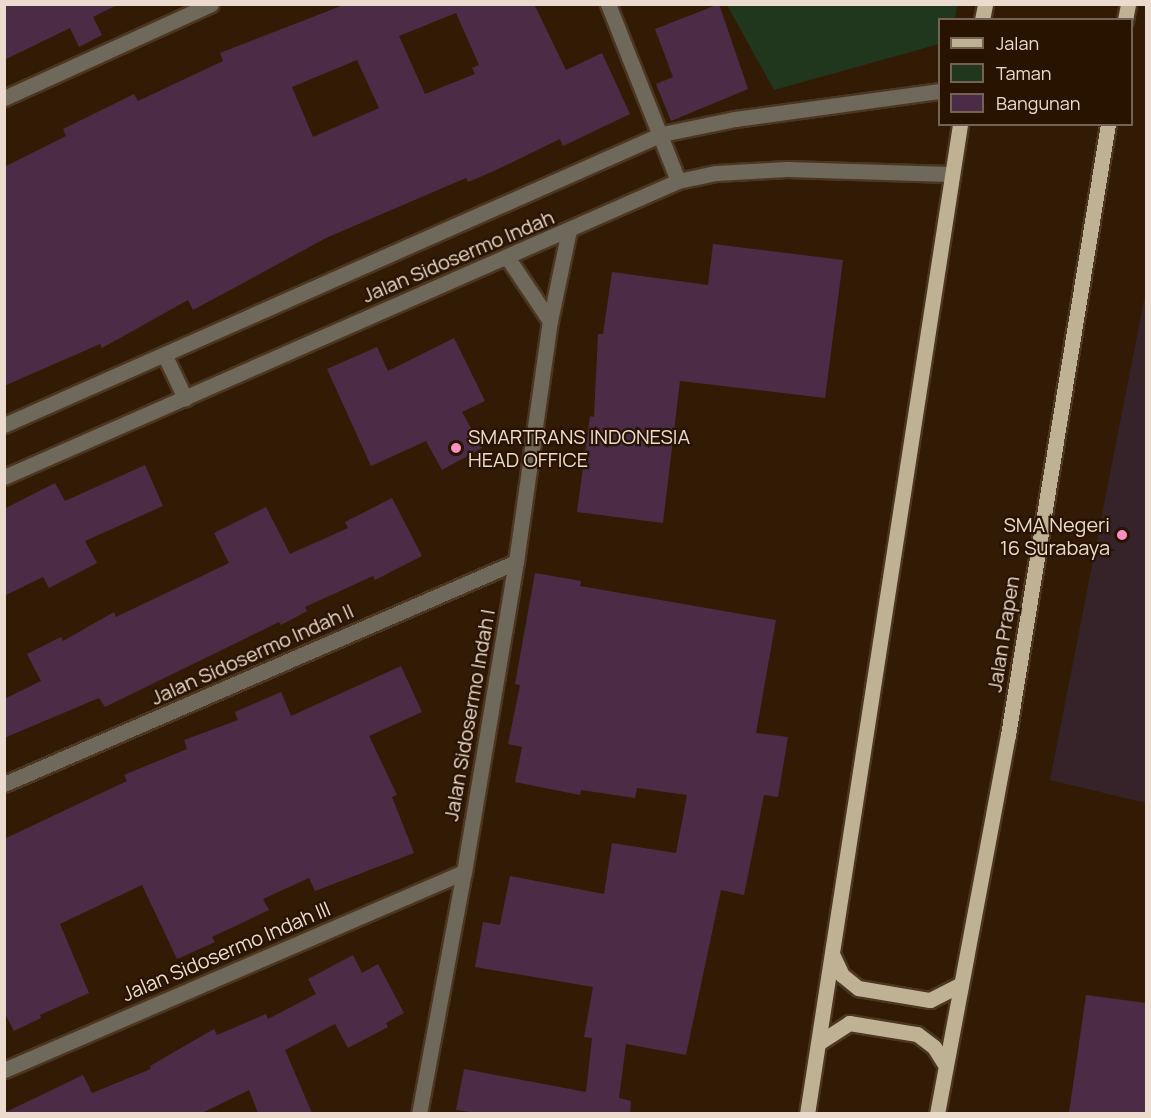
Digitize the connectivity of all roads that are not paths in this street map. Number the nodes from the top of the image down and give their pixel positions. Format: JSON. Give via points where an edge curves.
{"nodes":[{"id":1,"x":211,"y":4,"type":"edge"},
{"id":2,"x":609,"y":4,"type":"edge"},
{"id":3,"x":938,"y":91,"type":"edge"},
{"id":4,"x":4,"y":98,"type":"edge"},
{"id":5,"x":960,"y":126,"type":"edge"},
{"id":6,"x":1108,"y":126,"type":"edge"},
{"id":7,"x":662,"y":134,"type":"junction"},
{"id":8,"x":950,"y":174,"type":"junction"},
{"id":9,"x":678,"y":181,"type":"junction"},
{"id":10,"x":569,"y":230,"type":"junction"},
{"id":11,"x":507,"y":257,"type":"junction"},
{"id":12,"x":550,"y":321,"type":"junction"},
{"id":13,"x":165,"y":356,"type":"junction"},
{"id":14,"x":185,"y":398,"type":"junction"},
{"id":15,"x":4,"y":425,"type":"edge"},
{"id":16,"x":4,"y":477,"type":"edge"},
{"id":17,"x":516,"y":562,"type":"junction"},
{"id":18,"x":4,"y":784,"type":"edge"},
{"id":19,"x":464,"y":872,"type":"junction"},
{"id":20,"x":832,"y":956,"type":"junction"},
{"id":21,"x":958,"y":985,"type":"junction"},
{"id":22,"x":820,"y":1042,"type":"junction"},
{"id":23,"x":944,"y":1063,"type":"junction"},
{"id":24,"x":4,"y":1070,"type":"edge"},
{"id":25,"x":418,"y":1113,"type":"edge"},
{"id":26,"x":807,"y":1113,"type":"edge"},
{"id":27,"x":937,"y":1113,"type":"edge"}],
"edges":[{"from":1,"to":4,"type":"street"},
{"from":2,"to":7,"type":"street"},
{"from":3,"to":7,"type":"street","name":"Jalan Sidosermo Indah","via":[[735,119]]},
{"from":5,"to":8,"type":"main road"},
{"from":6,"to":21,"type":"main road","name":"Jalan Prapen","via":[[1008,735]]},
{"from":7,"to":9,"type":"street"},
{"from":7,"to":13,"type":"street","name":"Jalan Sidosermo Indah"},
{"from":8,"to":9,"type":"street","name":"Jalan Sidosermo Indah","via":[[787,169],[716,173]]},
{"from":8,"to":20,"type":"main road"},
{"from":9,"to":10,"type":"street","name":"Jalan Sidosermo Indah"},
{"from":10,"to":11,"type":"street","name":"Jalan Sidosermo Indah"},
{"from":10,"to":12,"type":"street","name":"Jalan Sidosermo Indah I"},
{"from":11,"to":12,"type":"street"},
{"from":11,"to":14,"type":"street","name":"Jalan Sidosermo Indah"},
{"from":12,"to":17,"type":"street","name":"Jalan Sidosermo Indah I"},
{"from":13,"to":14,"type":"street"},
{"from":13,"to":15,"type":"street","name":"Jalan Sidosermo Indah"},
{"from":14,"to":16,"type":"street","name":"Jalan Sidosermo Indah"},
{"from":17,"to":18,"type":"street","name":"Jalan Sidosermo Indah II"},
{"from":17,"to":19,"type":"street","name":"Jalan Sidosermo Indah I"},
{"from":19,"to":24,"type":"street","name":"Jalan Sidosermo Indah III"},
{"from":19,"to":25,"type":"street","name":"Jalan Sidosermo Indah I"},
{"from":20,"to":21,"type":"main road","via":[[842,975],[858,988],[920,1000],[938,998]]},
{"from":20,"to":22,"type":"main road"},
{"from":21,"to":23,"type":"main road","name":"Jalan Prapen"},
{"from":22,"to":23,"type":"main road","via":[[849,1023],[917,1034],[934,1047]]},
{"from":22,"to":26,"type":"main road"},
{"from":23,"to":27,"type":"main road","name":"Jalan Prapen"}]}
